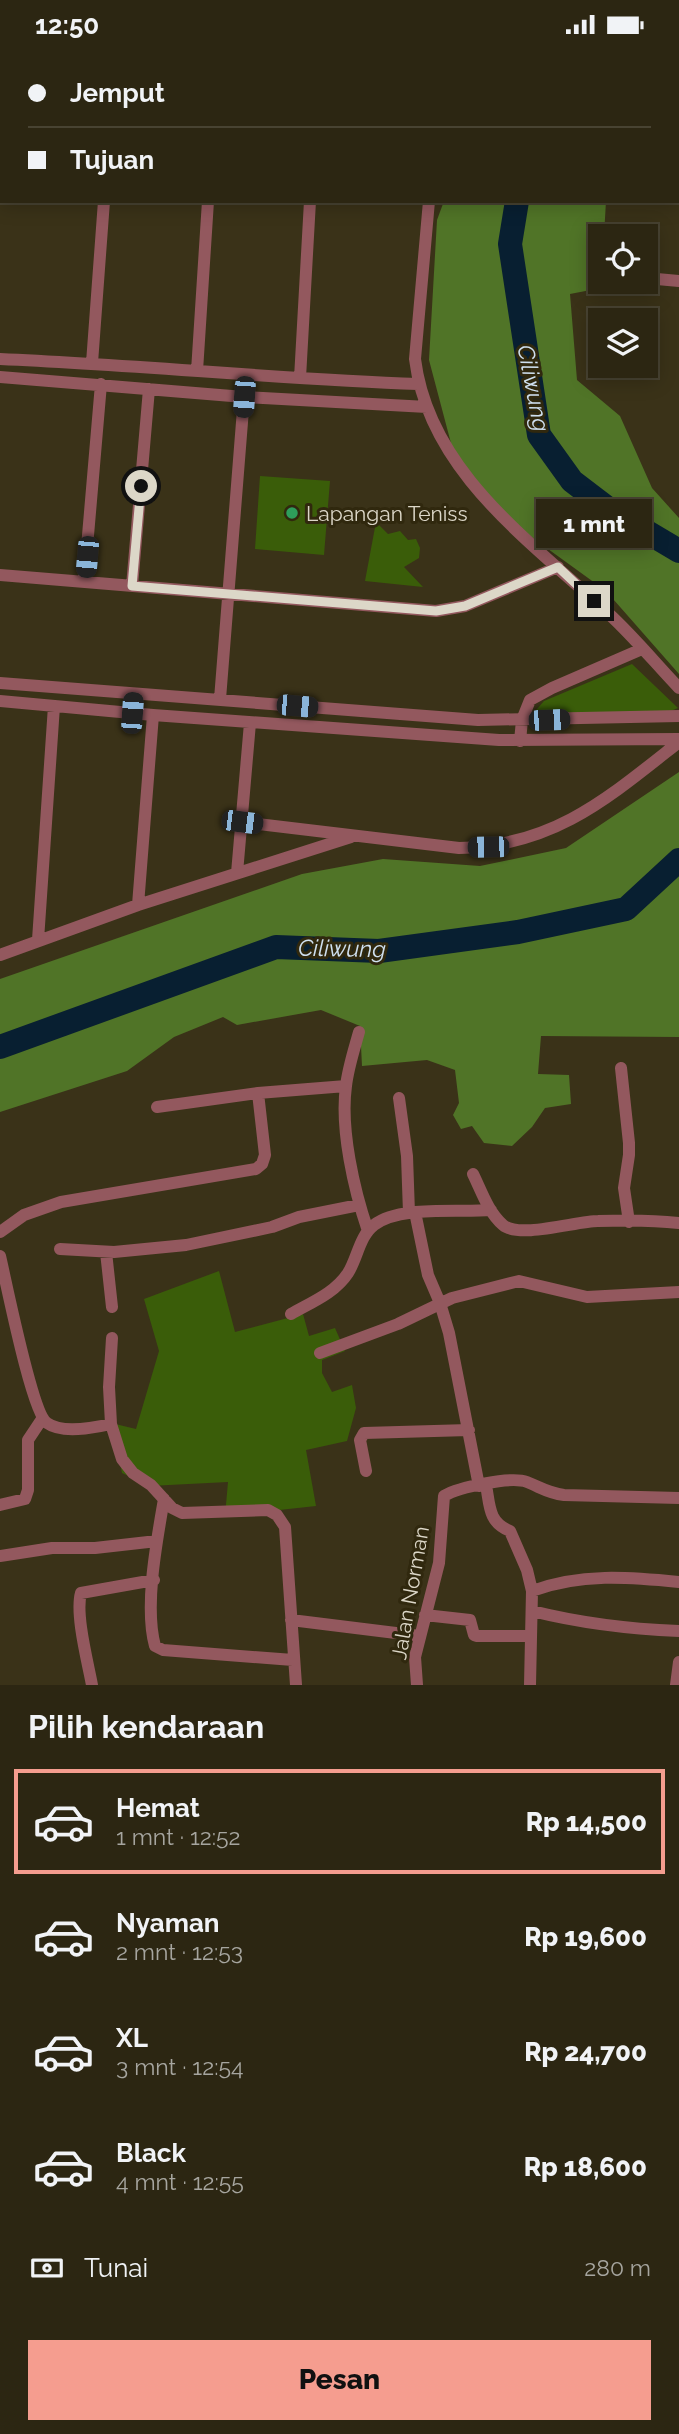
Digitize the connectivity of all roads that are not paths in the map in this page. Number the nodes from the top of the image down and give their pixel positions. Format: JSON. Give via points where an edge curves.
{"nodes":[{"id":1,"x":104,"y":203,"type":"edge"},
{"id":2,"x":208,"y":203,"type":"edge"},
{"id":3,"x":310,"y":203,"type":"edge"},
{"id":4,"x":429,"y":203,"type":"edge"},
{"id":5,"x":658,"y":279,"type":"edge"},
{"id":6,"x":679,"y":281,"type":"edge"},
{"id":7,"x":0,"y":359,"type":"edge"},
{"id":8,"x":92,"y":363,"type":"junction"},
{"id":9,"x":197,"y":371,"type":"junction"},
{"id":10,"x":0,"y":377,"type":"edge"},
{"id":11,"x":300,"y":378,"type":"junction"},
{"id":12,"x":101,"y":384,"type":"junction"},
{"id":13,"x":418,"y":384,"type":"junction"},
{"id":14,"x":149,"y":389,"type":"junction"},
{"id":15,"x":244,"y":397,"type":"junction"},
{"id":16,"x":427,"y":407,"type":"junction"},
{"id":17,"x":558,"y":567,"type":"junction"},
{"id":18,"x":0,"y":575,"type":"edge"},
{"id":19,"x":84,"y":582,"type":"junction"},
{"id":20,"x":132,"y":586,"type":"junction"},
{"id":21,"x":229,"y":594,"type":"junction"},
{"id":22,"x":642,"y":649,"type":"junction"},
{"id":23,"x":0,"y":683,"type":"edge"},
{"id":24,"x":679,"y":688,"type":"edge"},
{"id":25,"x":133,"y":693,"type":"junction"},
{"id":26,"x":220,"y":699,"type":"junction"},
{"id":27,"x":0,"y":701,"type":"edge"},
{"id":28,"x":54,"y":706,"type":"junction"},
{"id":29,"x":132,"y":713,"type":"junction"},
{"id":30,"x":153,"y":715,"type":"junction"},
{"id":31,"x":679,"y":716,"type":"edge"},
{"id":32,"x":522,"y":720,"type":"junction"},
{"id":33,"x":250,"y":723,"type":"junction"},
{"id":34,"x":679,"y":740,"type":"edge"},
{"id":35,"x":520,"y":741,"type":"junction"},
{"id":36,"x":242,"y":822,"type":"junction"},
{"id":37,"x":356,"y":835,"type":"junction"},
{"id":38,"x":237,"y":873,"type":"junction"},
{"id":39,"x":138,"y":905,"type":"junction"},
{"id":40,"x":38,"y":940,"type":"junction"},
{"id":41,"x":0,"y":955,"type":"edge"},
{"id":42,"x":359,"y":1032,"type":"dead end"},
{"id":43,"x":621,"y":1068,"type":"dead end"},
{"id":44,"x":346,"y":1086,"type":"junction"},
{"id":45,"x":258,"y":1093,"type":"junction"},
{"id":46,"x":399,"y":1098,"type":"dead end"},
{"id":47,"x":157,"y":1107,"type":"dead end"},
{"id":48,"x":473,"y":1174,"type":"dead end"},
{"id":49,"x":359,"y":1205,"type":"junction"},
{"id":50,"x":491,"y":1210,"type":"junction"},
{"id":51,"x":412,"y":1212,"type":"junction"},
{"id":52,"x":629,"y":1221,"type":"junction"},
{"id":53,"x":679,"y":1223,"type":"edge"},
{"id":54,"x":368,"y":1231,"type":"junction"},
{"id":55,"x":0,"y":1232,"type":"edge"},
{"id":56,"x":60,"y":1249,"type":"dead end"},
{"id":57,"x":106,"y":1252,"type":"junction"},
{"id":58,"x":0,"y":1256,"type":"edge"},
{"id":59,"x":679,"y":1291,"type":"edge"},
{"id":60,"x":440,"y":1303,"type":"junction"},
{"id":61,"x":112,"y":1307,"type":"dead end"},
{"id":62,"x":291,"y":1314,"type":"dead end"},
{"id":63,"x":112,"y":1338,"type":"dead end"},
{"id":64,"x":320,"y":1353,"type":"dead end"},
{"id":65,"x":42,"y":1419,"type":"junction"},
{"id":66,"x":111,"y":1424,"type":"junction"},
{"id":67,"x":469,"y":1430,"type":"junction"},
{"id":68,"x":366,"y":1471,"type":"dead end"},
{"id":69,"x":482,"y":1485,"type":"junction"},
{"id":70,"x":679,"y":1498,"type":"edge"},
{"id":71,"x":164,"y":1499,"type":"junction"},
{"id":72,"x":0,"y":1505,"type":"edge"},
{"id":73,"x":157,"y":1541,"type":"junction"},
{"id":74,"x":0,"y":1556,"type":"edge"},
{"id":75,"x":154,"y":1580,"type":"junction"},
{"id":76,"x":679,"y":1582,"type":"edge"},
{"id":77,"x":532,"y":1591,"type":"junction"},
{"id":78,"x":532,"y":1611,"type":"junction"},
{"id":79,"x":425,"y":1615,"type":"junction"},
{"id":80,"x":291,"y":1620,"type":"junction"},
{"id":81,"x":679,"y":1631,"type":"edge"},
{"id":82,"x":420,"y":1636,"type":"junction"},
{"id":83,"x":531,"y":1636,"type":"junction"},
{"id":84,"x":293,"y":1660,"type":"junction"},
{"id":85,"x":679,"y":1662,"type":"edge"},
{"id":86,"x":92,"y":1685,"type":"edge"},
{"id":87,"x":296,"y":1685,"type":"edge"},
{"id":88,"x":417,"y":1685,"type":"edge"},
{"id":89,"x":530,"y":1685,"type":"edge"},
{"id":90,"x":676,"y":1685,"type":"edge"}],
"edges":[{"from":1,"to":8,"type":"street"},
{"from":2,"to":9,"type":"street"},
{"from":3,"to":11,"type":"street"},
{"from":4,"to":13,"type":"street","via":[[415,359]]},
{"from":5,"to":6,"type":"street"},
{"from":7,"to":8,"type":"street"},
{"from":8,"to":9,"type":"street"},
{"from":9,"to":11,"type":"street"},
{"from":10,"to":12,"type":"street"},
{"from":11,"to":13,"type":"street"},
{"from":12,"to":14,"type":"street"},
{"from":12,"to":19,"type":"street"},
{"from":13,"to":16,"type":"street"},
{"from":14,"to":15,"type":"street"},
{"from":14,"to":20,"type":"street"},
{"from":15,"to":16,"type":"street"},
{"from":15,"to":21,"type":"street"},
{"from":16,"to":17,"type":"street","via":[[447,447],[484,499]]},
{"from":17,"to":21,"type":"street","via":[[465,606],[436,611]]},
{"from":17,"to":22,"type":"street"},
{"from":18,"to":19,"type":"street"},
{"from":19,"to":20,"type":"street"},
{"from":20,"to":21,"type":"street"},
{"from":21,"to":26,"type":"street"},
{"from":22,"to":24,"type":"street"},
{"from":22,"to":32,"type":"street","via":[[533,698]]},
{"from":23,"to":25,"type":"street"},
{"from":25,"to":26,"type":"street"},
{"from":25,"to":29,"type":"street"},
{"from":26,"to":32,"type":"street"},
{"from":27,"to":28,"type":"street"},
{"from":28,"to":29,"type":"street"},
{"from":28,"to":40,"type":"street"},
{"from":29,"to":30,"type":"street"},
{"from":30,"to":33,"type":"street"},
{"from":30,"to":39,"type":"street"},
{"from":31,"to":32,"type":"street"},
{"from":32,"to":35,"type":"street"},
{"from":33,"to":35,"type":"street"},
{"from":33,"to":36,"type":"street"},
{"from":34,"to":35,"type":"street"},
{"from":34,"to":37,"type":"street","via":[[593,809],[517,842],[459,848]]},
{"from":36,"to":37,"type":"street"},
{"from":36,"to":38,"type":"street"},
{"from":37,"to":38,"type":"street"},
{"from":38,"to":39,"type":"street"},
{"from":39,"to":40,"type":"street"},
{"from":40,"to":41,"type":"street"},
{"from":42,"to":44,"type":"street"},
{"from":43,"to":52,"type":"street","via":[[629,1143],[624,1188]]},
{"from":44,"to":45,"type":"street"},
{"from":44,"to":49,"type":"street","via":[[348,1146]]},
{"from":45,"to":47,"type":"street"},
{"from":45,"to":55,"type":"street","via":[[265,1155],[256,1169],[61,1202],[24,1215]]},
{"from":46,"to":51,"type":"street"},
{"from":48,"to":50,"type":"street"},
{"from":49,"to":54,"type":"street"},
{"from":49,"to":57,"type":"street","via":[[186,1245]]},
{"from":50,"to":51,"type":"street"},
{"from":50,"to":52,"type":"street","via":[[505,1227],[514,1229]]},
{"from":51,"to":54,"type":"street","via":[[381,1221]]},
{"from":51,"to":60,"type":"street"},
{"from":52,"to":53,"type":"street"},
{"from":54,"to":62,"type":"street","via":[[342,1280]]},
{"from":56,"to":57,"type":"street"},
{"from":57,"to":61,"type":"street"},
{"from":58,"to":65,"type":"street"},
{"from":59,"to":60,"type":"street","via":[[587,1297],[519,1281]]},
{"from":60,"to":64,"type":"street"},
{"from":60,"to":67,"type":"street"},
{"from":63,"to":66,"type":"street"},
{"from":65,"to":66,"type":"street","via":[[60,1428]]},
{"from":65,"to":72,"type":"street","via":[[29,1440],[24,1499]]},
{"from":66,"to":71,"type":"street","via":[[122,1459]]},
{"from":67,"to":68,"type":"street","via":[[364,1433],[360,1440]]},
{"from":67,"to":69,"type":"street"},
{"from":69,"to":70,"type":"street","name":"Jalan Norman","via":[[519,1481],[564,1495]]},
{"from":69,"to":77,"type":"street","via":[[499,1527],[510,1531]]},
{"from":69,"to":79,"type":"street","name":"Jalan Norman","via":[[453,1491],[442,1499],[440,1554]]},
{"from":71,"to":73,"type":"street"},
{"from":71,"to":80,"type":"street","via":[[182,1513],[268,1510],[277,1515],[285,1527]]},
{"from":73,"to":74,"type":"street"},
{"from":73,"to":75,"type":"street"},
{"from":75,"to":84,"type":"street","via":[[152,1620],[158,1648]]},
{"from":75,"to":86,"type":"street","via":[[81,1593]]},
{"from":76,"to":77,"type":"street","via":[[601,1577]]},
{"from":77,"to":78,"type":"street"},
{"from":78,"to":81,"type":"street","via":[[632,1629]]},
{"from":78,"to":83,"type":"street"},
{"from":79,"to":82,"type":"street","name":"Jalan Norman"},
{"from":79,"to":83,"type":"street","via":[[468,1619],[477,1636]]},
{"from":80,"to":82,"type":"street"},
{"from":80,"to":84,"type":"street"},
{"from":82,"to":88,"type":"street","name":"Jalan Norman","via":[[414,1663]]},
{"from":83,"to":89,"type":"street"},
{"from":84,"to":87,"type":"street"},
{"from":85,"to":90,"type":"street"}]}
